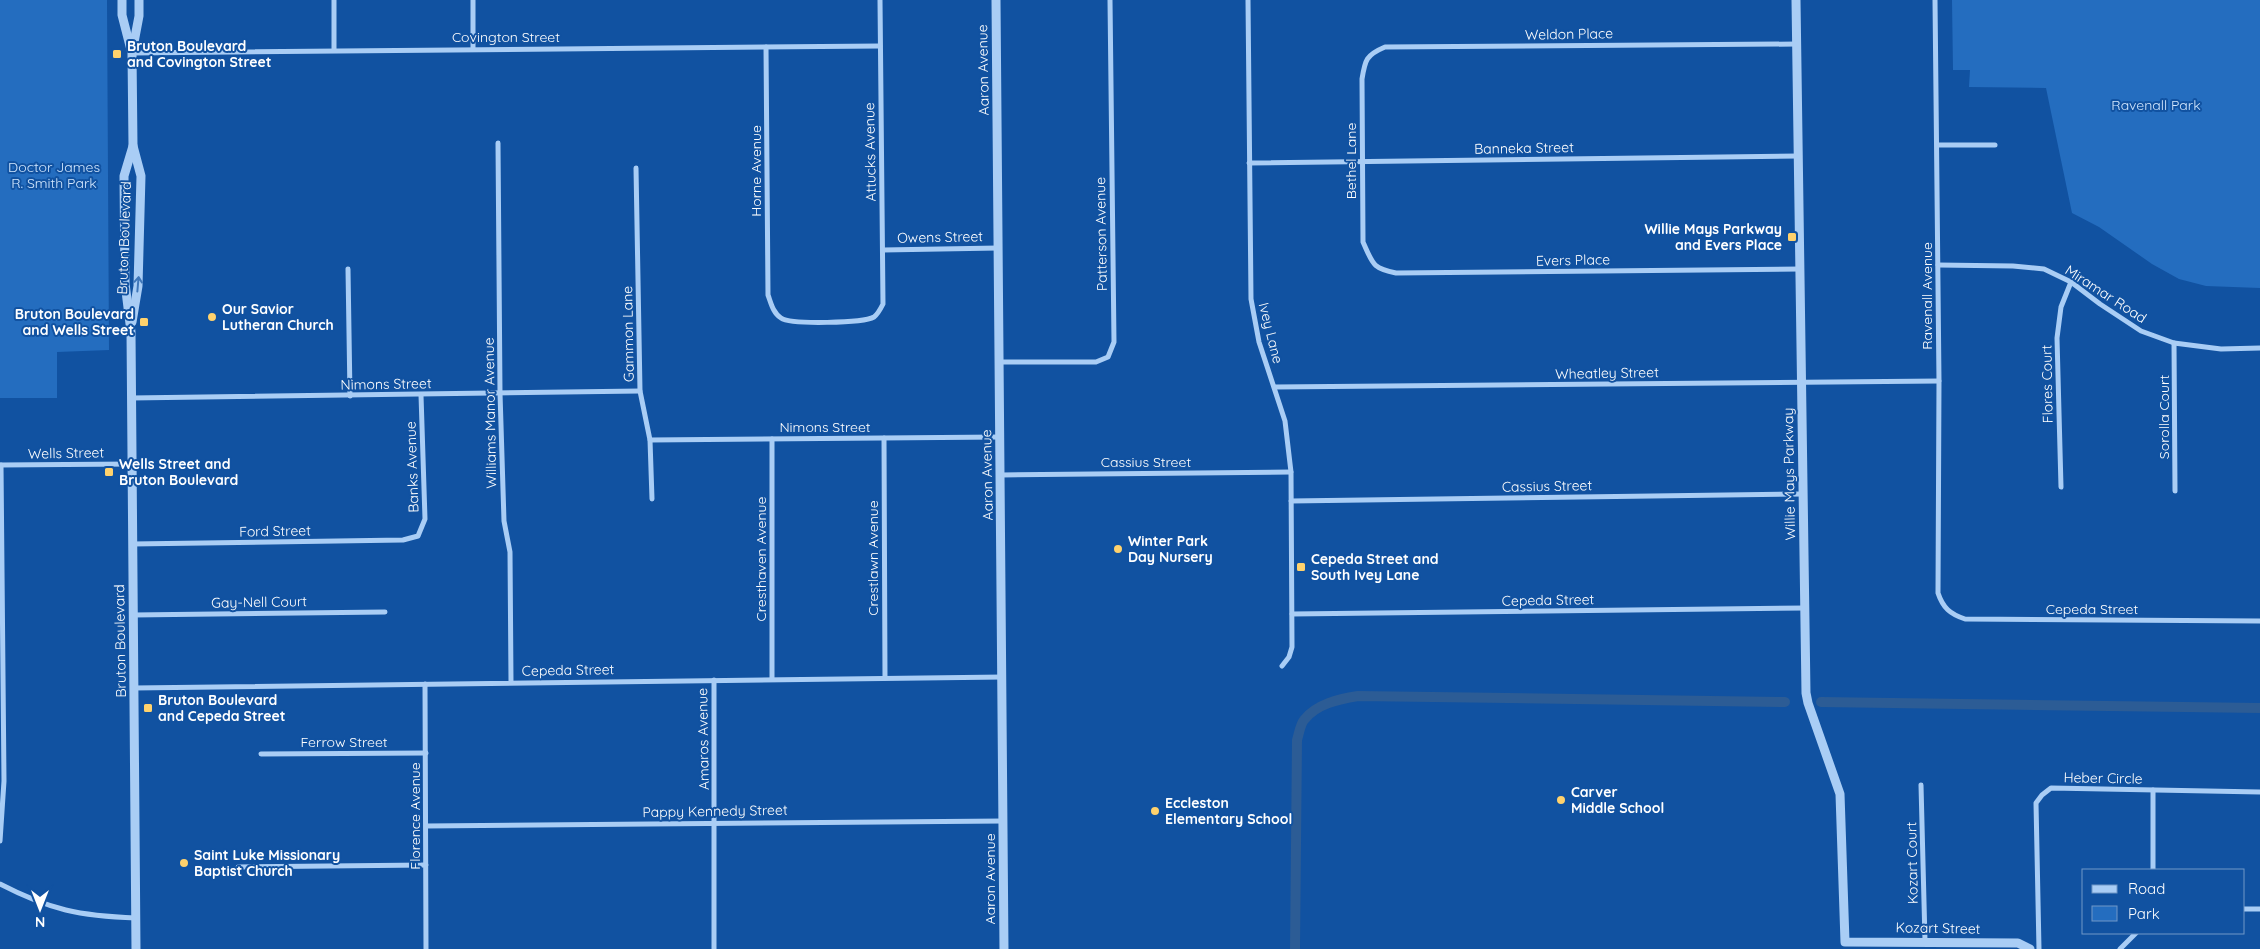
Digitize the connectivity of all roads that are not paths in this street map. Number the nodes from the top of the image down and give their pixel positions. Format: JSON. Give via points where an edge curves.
{"nodes":[{"id":1,"x":122,"y":0,"type":"edge"},
{"id":2,"x":139,"y":0,"type":"edge"},
{"id":3,"x":334,"y":0,"type":"edge"},
{"id":4,"x":472,"y":0,"type":"edge"},
{"id":5,"x":880,"y":0,"type":"edge"},
{"id":6,"x":996,"y":0,"type":"edge"},
{"id":7,"x":1110,"y":0,"type":"edge"},
{"id":8,"x":1248,"y":0,"type":"edge"},
{"id":9,"x":1796,"y":0,"type":"edge"},
{"id":10,"x":1935,"y":0,"type":"edge"},
{"id":11,"x":1796,"y":44,"type":"junction"},
{"id":12,"x":880,"y":46,"type":"junction"},
{"id":13,"x":766,"y":47,"type":"junction"},
{"id":14,"x":473,"y":49,"type":"junction"},
{"id":15,"x":334,"y":50,"type":"junction"},
{"id":16,"x":132,"y":53,"type":"junction"},
{"id":17,"x":1362,"y":79,"type":"joint"},
{"id":18,"x":498,"y":144,"type":"dead end"},
{"id":19,"x":1938,"y":145,"type":"junction"},
{"id":20,"x":1995,"y":145,"type":"dead end"},
{"id":21,"x":132,"y":146,"type":"junction"},
{"id":22,"x":1798,"y":156,"type":"junction"},
{"id":23,"x":1362,"y":161,"type":"junction"},
{"id":24,"x":1250,"y":162,"type":"junction"},
{"id":25,"x":636,"y":168,"type":"dead end"},
{"id":26,"x":1363,"y":242,"type":"joint"},
{"id":27,"x":998,"y":248,"type":"junction"},
{"id":28,"x":883,"y":250,"type":"junction"},
{"id":29,"x":1938,"y":264,"type":"junction"},
{"id":30,"x":348,"y":269,"type":"dead end"},
{"id":31,"x":1800,"y":269,"type":"junction"},
{"id":32,"x":2071,"y":282,"type":"junction"},
{"id":33,"x":883,"y":304,"type":"joint"},
{"id":34,"x":131,"y":332,"type":"junction"},
{"id":35,"x":2174,"y":343,"type":"junction"},
{"id":36,"x":2260,"y":348,"type":"edge"},
{"id":37,"x":999,"y":362,"type":"junction"},
{"id":38,"x":1939,"y":381,"type":"junction"},
{"id":39,"x":1801,"y":382,"type":"junction"},
{"id":40,"x":1275,"y":387,"type":"junction"},
{"id":41,"x":640,"y":391,"type":"junction"},
{"id":42,"x":500,"y":393,"type":"junction"},
{"id":43,"x":421,"y":395,"type":"junction"},
{"id":44,"x":350,"y":396,"type":"junction"},
{"id":45,"x":131,"y":398,"type":"junction"},
{"id":46,"x":1000,"y":437,"type":"junction"},
{"id":47,"x":884,"y":438,"type":"junction"},
{"id":48,"x":772,"y":439,"type":"junction"},
{"id":49,"x":650,"y":440,"type":"junction"},
{"id":50,"x":132,"y":464,"type":"junction"},
{"id":51,"x":1,"y":465,"type":"edge"},
{"id":52,"x":1291,"y":472,"type":"junction"},
{"id":53,"x":1001,"y":475,"type":"junction"},
{"id":54,"x":2061,"y":487,"type":"dead end"},
{"id":55,"x":2176,"y":490,"type":"dead end"},
{"id":56,"x":1803,"y":494,"type":"junction"},
{"id":57,"x":652,"y":499,"type":"dead end"},
{"id":58,"x":1291,"y":501,"type":"junction"},
{"id":59,"x":418,"y":536,"type":"joint"},
{"id":60,"x":132,"y":544,"type":"junction"},
{"id":61,"x":1938,"y":593,"type":"joint"},
{"id":62,"x":1805,"y":608,"type":"junction"},
{"id":63,"x":385,"y":612,"type":"dead end"},
{"id":64,"x":1292,"y":614,"type":"junction"},
{"id":65,"x":133,"y":615,"type":"junction"},
{"id":66,"x":2260,"y":621,"type":"edge"},
{"id":67,"x":1282,"y":666,"type":"dead end"},
{"id":68,"x":1003,"y":677,"type":"junction"},
{"id":69,"x":885,"y":678,"type":"junction"},
{"id":70,"x":772,"y":679,"type":"junction"},
{"id":71,"x":714,"y":680,"type":"junction"},
{"id":72,"x":511,"y":682,"type":"junction"},
{"id":73,"x":425,"y":684,"type":"junction"},
{"id":74,"x":134,"y":688,"type":"junction"},
{"id":75,"x":426,"y":753,"type":"junction"},
{"id":76,"x":261,"y":754,"type":"dead end"},
{"id":77,"x":1921,"y":785,"type":"dead end"},
{"id":78,"x":2153,"y":790,"type":"junction"},
{"id":79,"x":2260,"y":792,"type":"edge"},
{"id":80,"x":1004,"y":820,"type":"junction"},
{"id":81,"x":716,"y":822,"type":"junction"},
{"id":82,"x":426,"y":826,"type":"junction"},
{"id":83,"x":0,"y":841,"type":"edge"},
{"id":84,"x":426,"y":865,"type":"junction"},
{"id":85,"x":238,"y":867,"type":"dead end"},
{"id":86,"x":2153,"y":869,"type":"edge"},
{"id":87,"x":0,"y":884,"type":"edge"},
{"id":88,"x":2245,"y":909,"type":"edge"},
{"id":89,"x":2260,"y":909,"type":"edge"},
{"id":90,"x":136,"y":918,"type":"junction"},
{"id":91,"x":2135,"y":934,"type":"edge"},
{"id":92,"x":1925,"y":941,"type":"junction"},
{"id":93,"x":1845,"y":942,"type":"joint"},
{"id":94,"x":136,"y":949,"type":"edge"},
{"id":95,"x":426,"y":949,"type":"edge"},
{"id":96,"x":714,"y":949,"type":"edge"},
{"id":97,"x":1004,"y":949,"type":"edge"},
{"id":98,"x":2030,"y":949,"type":"edge"},
{"id":99,"x":2039,"y":949,"type":"edge"},
{"id":100,"x":2120,"y":949,"type":"edge"}],
"edges":[{"from":1,"to":16,"type":"street","name":"Bruton Boulevard","via":[[122,16]]},
{"from":2,"to":16,"type":"street","name":"Bruton Boulevard"},
{"from":3,"to":15,"type":"street"},
{"from":4,"to":14,"type":"street"},
{"from":5,"to":12,"type":"street","name":"Attucks Avenue"},
{"from":6,"to":27,"type":"street","name":"Aaron Avenue"},
{"from":7,"to":37,"type":"street","name":"Patterson Avenue","via":[[1114,342],[1108,356],[1096,362]]},
{"from":8,"to":24,"type":"street","name":"Ivey Lane"},
{"from":9,"to":11,"type":"street","name":"Willie Mays Parkway"},
{"from":10,"to":19,"type":"street","name":"Ravenall Avenue"},
{"from":11,"to":17,"type":"street","name":"Weldon Place","via":[[1384,47],[1371,53],[1364,63]]},
{"from":11,"to":22,"type":"street","name":"Willie Mays Parkway"},
{"from":12,"to":13,"type":"street","name":"Covington Street"},
{"from":12,"to":28,"type":"street","name":"Attucks Avenue"},
{"from":13,"to":14,"type":"street","name":"Covington Street"},
{"from":13,"to":33,"type":"street","name":"Horne Avenue","via":[[768,295],[772,308],[781,318],[793,322],[860,321],[875,316]]},
{"from":14,"to":15,"type":"street","name":"Covington Street"},
{"from":15,"to":16,"type":"street","name":"Covington Street"},
{"from":16,"to":21,"type":"street","name":"Bruton Boulevard"},
{"from":17,"to":23,"type":"street","name":"Bethel Lane"},
{"from":18,"to":42,"type":"street","name":"Williams Manor Avenue"},
{"from":19,"to":20,"type":"street"},
{"from":19,"to":29,"type":"street","name":"Ravenall Avenue"},
{"from":21,"to":34,"type":"street","name":"Bruton Boulevard","via":[[124,176],[125,283]]},
{"from":34,"to":21,"type":"street","name":"Bruton Boulevard","one_way":true,"via":[[138,286],[141,176]]},
{"from":22,"to":23,"type":"street","name":"Banneka Street"},
{"from":22,"to":31,"type":"street","name":"Willie Mays Parkway"},
{"from":23,"to":24,"type":"street","name":"Banneka Street"},
{"from":23,"to":26,"type":"street","name":"Bethel Lane"},
{"from":24,"to":40,"type":"street","name":"Ivey Lane","via":[[1251,299],[1259,342]]},
{"from":25,"to":41,"type":"street","name":"Gammon Lane"},
{"from":26,"to":31,"type":"street","name":"Evers Place","via":[[1371,261],[1380,269],[1396,273]]},
{"from":27,"to":28,"type":"street","name":"Owens Street"},
{"from":27,"to":37,"type":"street","name":"Aaron Avenue"},
{"from":28,"to":33,"type":"street","name":"Attucks Avenue"},
{"from":29,"to":32,"type":"street","name":"Miramar Road","via":[[2044,269]]},
{"from":29,"to":38,"type":"street","name":"Ravenall Avenue"},
{"from":30,"to":44,"type":"street"},
{"from":31,"to":39,"type":"street","name":"Willie Mays Parkway"},
{"from":32,"to":35,"type":"street","name":"Miramar Road","via":[[2141,331]]},
{"from":32,"to":54,"type":"street","name":"Flores Court","via":[[2061,307],[2057,338]]},
{"from":34,"to":45,"type":"street","name":"Bruton Boulevard"},
{"from":35,"to":36,"type":"street","name":"Miramar Road","via":[[2221,349]]},
{"from":35,"to":55,"type":"street","name":"Sorolla Court"},
{"from":37,"to":46,"type":"street","name":"Aaron Avenue"},
{"from":38,"to":39,"type":"street","name":"Wheatley Street"},
{"from":38,"to":61,"type":"street","name":"Ravenall Avenue"},
{"from":39,"to":40,"type":"street","name":"Wheatley Street"},
{"from":39,"to":56,"type":"street","name":"Willie Mays Parkway"},
{"from":40,"to":52,"type":"street","name":"Ivey Lane","via":[[1285,422]]},
{"from":41,"to":42,"type":"street","name":"Nimons Street"},
{"from":41,"to":49,"type":"street","name":"Gammon Lane"},
{"from":42,"to":43,"type":"street","name":"Nimons Street"},
{"from":42,"to":72,"type":"street","name":"Williams Manor Avenue","via":[[504,521],[510,552]]},
{"from":43,"to":44,"type":"street","name":"Nimons Street"},
{"from":43,"to":59,"type":"street","name":"Banks Avenue","via":[[425,519]]},
{"from":44,"to":45,"type":"street","name":"Nimons Street"},
{"from":45,"to":50,"type":"street","name":"Bruton Boulevard"},
{"from":46,"to":47,"type":"street","name":"Nimons Street"},
{"from":46,"to":53,"type":"street","name":"Aaron Avenue"},
{"from":47,"to":48,"type":"street","name":"Nimons Street"},
{"from":47,"to":69,"type":"street","name":"Crestlawn Avenue"},
{"from":48,"to":49,"type":"street","name":"Nimons Street"},
{"from":48,"to":70,"type":"street","name":"Cresthaven Avenue"},
{"from":49,"to":57,"type":"street","name":"Gammon Lane"},
{"from":50,"to":51,"type":"street","name":"Wells Street"},
{"from":50,"to":60,"type":"street","name":"Bruton Boulevard"},
{"from":51,"to":83,"type":"street","via":[[4,781]]},
{"from":52,"to":53,"type":"street","name":"Cassius Street"},
{"from":52,"to":58,"type":"street","name":"Ivey Lane"},
{"from":53,"to":68,"type":"street","name":"Aaron Avenue"},
{"from":56,"to":58,"type":"street","name":"Cassius Street"},
{"from":56,"to":62,"type":"street","name":"Willie Mays Parkway"},
{"from":58,"to":64,"type":"street","name":"Ivey Lane"},
{"from":59,"to":60,"type":"street","name":"Ford Street","via":[[403,540]]},
{"from":60,"to":65,"type":"street","name":"Bruton Boulevard"},
{"from":61,"to":66,"type":"street","name":"Cepeda Street","via":[[1941,603],[1951,614],[1965,619]]},
{"from":62,"to":64,"type":"street","name":"Cepeda Street"},
{"from":62,"to":93,"type":"street","name":"Willie Mays Parkway","via":[[1808,704],[1840,794]]},
{"from":63,"to":65,"type":"street","name":"Gay-Nell Court"},
{"from":64,"to":67,"type":"street","name":"Ivey Lane","via":[[1292,647]]},
{"from":65,"to":74,"type":"street","name":"Bruton Boulevard"},
{"from":68,"to":69,"type":"street","name":"Cepeda Street"},
{"from":68,"to":80,"type":"street","name":"Aaron Avenue"},
{"from":69,"to":70,"type":"street","name":"Cepeda Street"},
{"from":70,"to":71,"type":"street","name":"Cepeda Street"},
{"from":71,"to":72,"type":"street","name":"Cepeda Street"},
{"from":71,"to":81,"type":"street","name":"Amaros Avenue"},
{"from":72,"to":73,"type":"street","name":"Cepeda Street"},
{"from":73,"to":74,"type":"street","name":"Cepeda Street"},
{"from":73,"to":75,"type":"street","name":"Florence Avenue"},
{"from":74,"to":90,"type":"street","name":"Bruton Boulevard"},
{"from":75,"to":76,"type":"street","name":"Ferrow Street"},
{"from":75,"to":82,"type":"street","name":"Florence Avenue"},
{"from":77,"to":92,"type":"street","name":"Kozart Court"},
{"from":78,"to":79,"type":"street"},
{"from":78,"to":86,"type":"street","name":"Heber Circle"},
{"from":78,"to":99,"type":"street","name":"Heber Circle","via":[[2051,788],[2036,803]]},
{"from":80,"to":81,"type":"street","name":"Pappy Kennedy Street"},
{"from":80,"to":97,"type":"street","name":"Aaron Avenue"},
{"from":81,"to":82,"type":"street","name":"Pappy Kennedy Street"},
{"from":81,"to":96,"type":"street","name":"Amaros Avenue"},
{"from":82,"to":84,"type":"street","name":"Florence Avenue"},
{"from":84,"to":85,"type":"street"},
{"from":84,"to":95,"type":"street","name":"Florence Avenue"},
{"from":87,"to":90,"type":"street","via":[[33,901],[64,910],[97,917]]},
{"from":88,"to":89,"type":"street"},
{"from":90,"to":94,"type":"street","name":"Bruton Boulevard"},
{"from":91,"to":100,"type":"street"},
{"from":92,"to":93,"type":"street","name":"Kozart Street"},
{"from":92,"to":98,"type":"street","name":"Kozart Street","via":[[2018,942]]}]}
